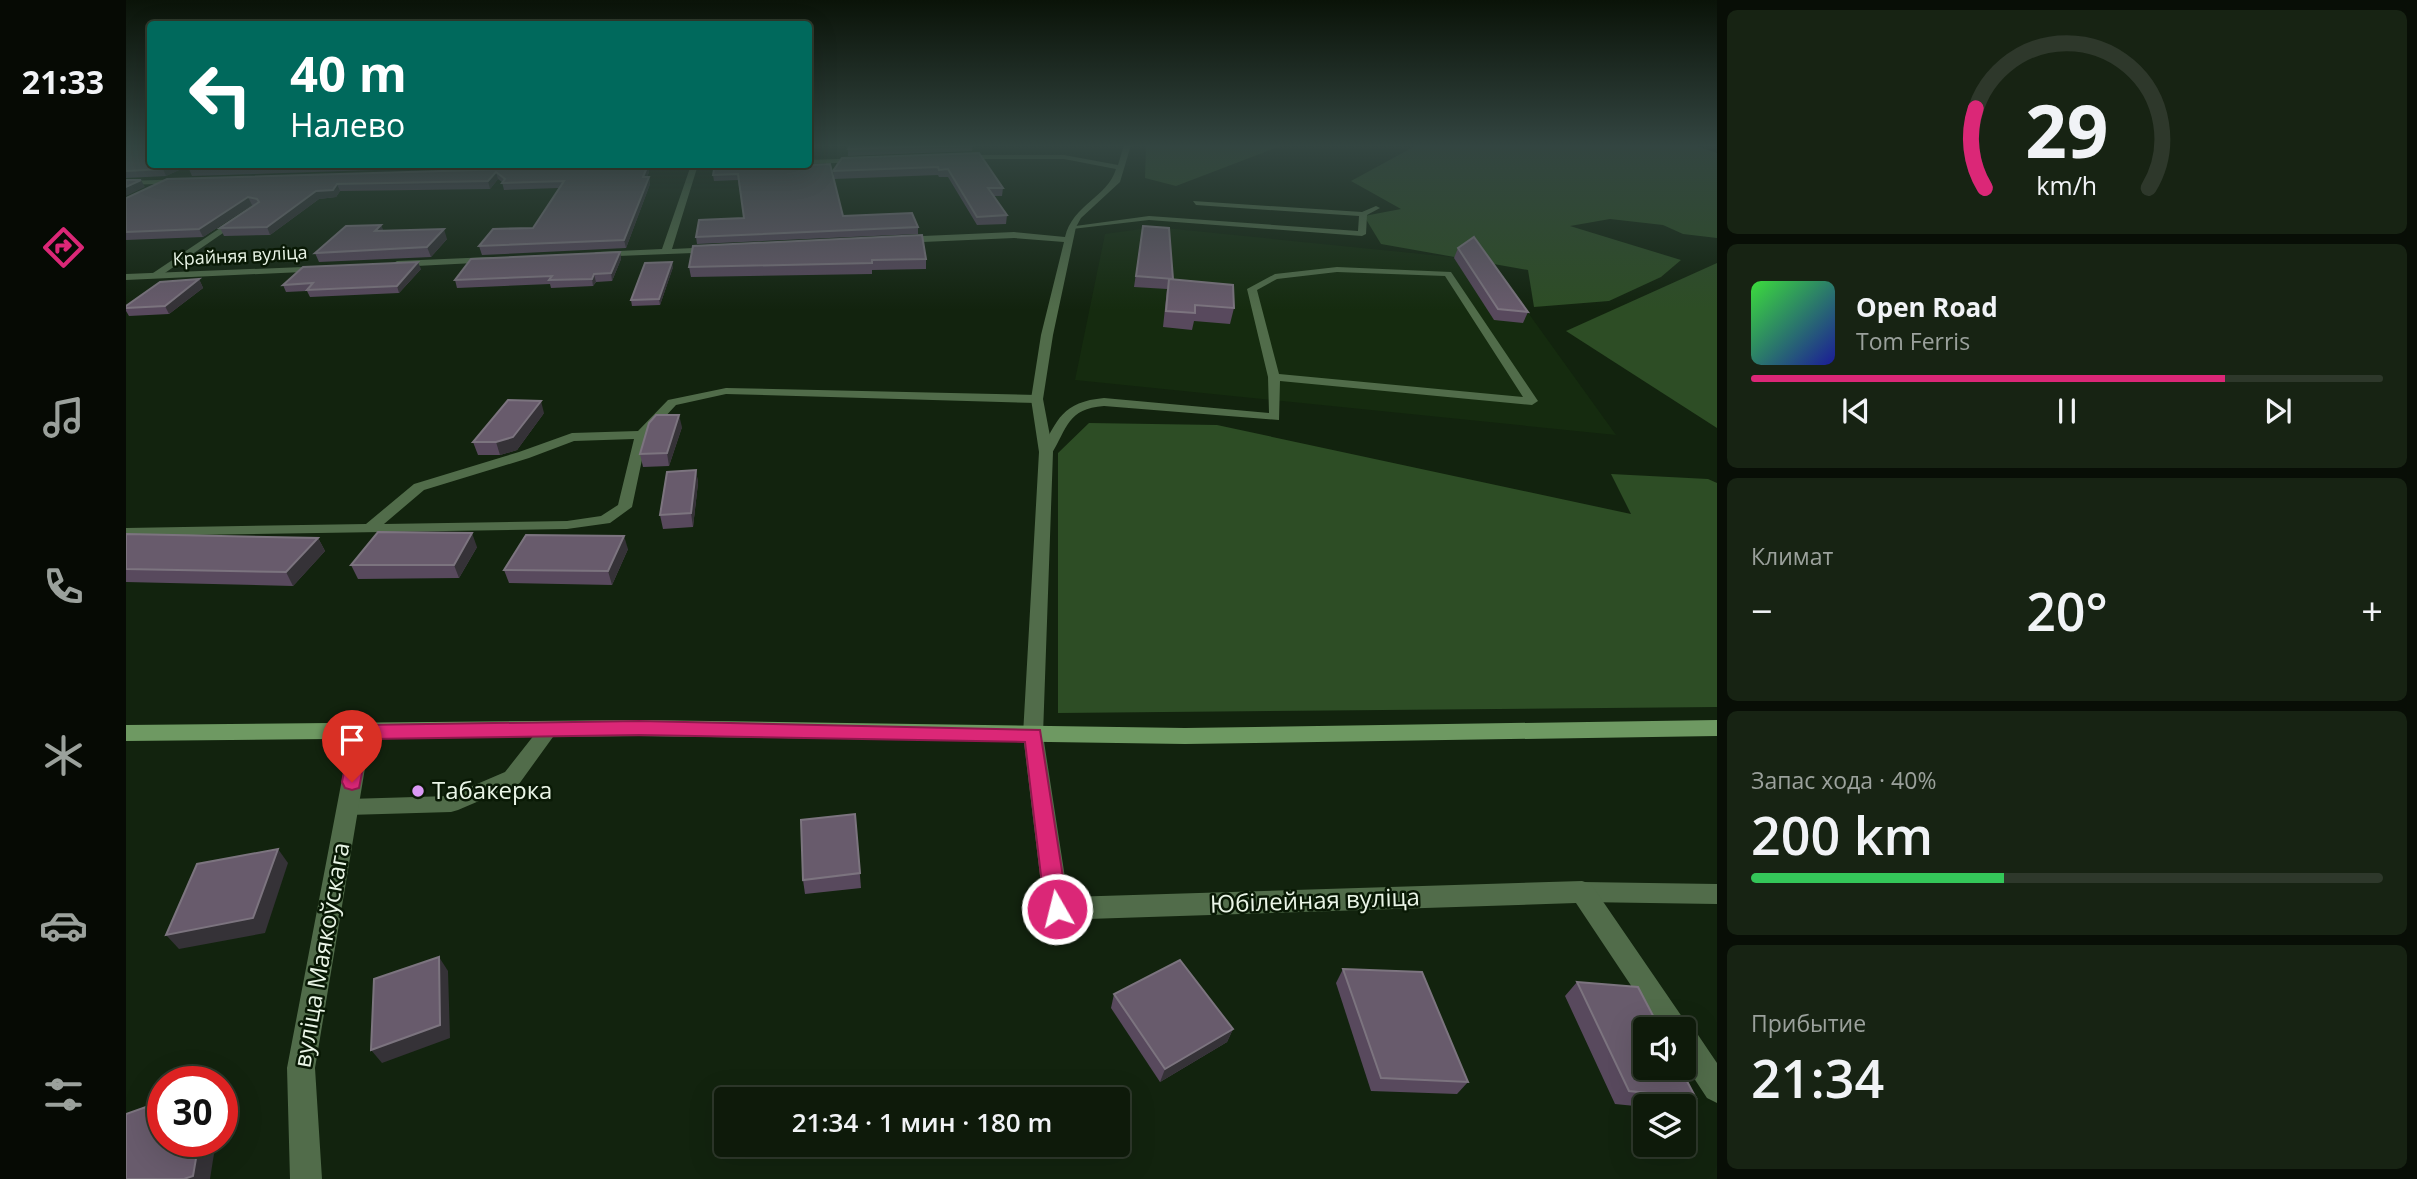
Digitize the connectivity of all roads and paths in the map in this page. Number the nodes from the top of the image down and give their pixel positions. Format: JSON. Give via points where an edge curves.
{"nodes":[{"id":1,"x":683,"y":200,"type":"edge"},
{"id":2,"x":1096,"y":200,"type":"edge"},
{"id":3,"x":1196,"y":203,"type":"dead end"},
{"id":4,"x":1376,"y":208,"type":"dead end"},
{"id":5,"x":1363,"y":214,"type":"junction"},
{"id":6,"x":245,"y":216,"type":"edge"},
{"id":7,"x":1070,"y":234,"type":"junction"},
{"id":8,"x":895,"y":240,"type":"edge"},
{"id":9,"x":720,"y":249,"type":"edge"},
{"id":10,"x":666,"y":252,"type":"junction"},
{"id":11,"x":583,"y":256,"type":"edge"},
{"id":12,"x":500,"y":259,"type":"edge"},
{"id":13,"x":390,"y":264,"type":"edge"},
{"id":14,"x":335,"y":267,"type":"edge"},
{"id":15,"x":156,"y":275,"type":"junction"},
{"id":16,"x":126,"y":277,"type":"edge"},
{"id":17,"x":1274,"y":377,"type":"junction"},
{"id":18,"x":1037,"y":399,"type":"junction"},
{"id":19,"x":641,"y":435,"type":"junction"},
{"id":20,"x":1046,"y":452,"type":"junction"},
{"id":21,"x":369,"y":528,"type":"junction"},
{"id":22,"x":126,"y":532,"type":"edge"},
{"id":23,"x":1717,"y":728,"type":"edge"},
{"id":24,"x":549,"y":730,"type":"junction"},
{"id":25,"x":361,"y":732,"type":"junction"},
{"id":26,"x":126,"y":733,"type":"edge"},
{"id":27,"x":1033,"y":735,"type":"junction"},
{"id":28,"x":348,"y":807,"type":"junction"},
{"id":29,"x":1582,"y":892,"type":"junction"},
{"id":30,"x":1717,"y":894,"type":"edge"},
{"id":31,"x":1668,"y":1017,"type":"edge"},
{"id":32,"x":1696,"y":1056,"type":"edge"},
{"id":33,"x":1717,"y":1087,"type":"edge"},
{"id":34,"x":306,"y":1179,"type":"edge"}],
"edges":[{"from":1,"to":10,"type":"street"},
{"from":2,"to":7,"type":"street","via":[[1077,217]]},
{"from":3,"to":5,"type":"lane"},
{"from":4,"to":5,"type":"lane"},
{"from":5,"to":7,"type":"lane","via":[[1363,234],[1149,218]]},
{"from":6,"to":15,"type":"lane"},
{"from":7,"to":8,"type":"street"},
{"from":7,"to":18,"type":"street"},
{"from":9,"to":10,"type":"street"},
{"from":10,"to":11,"type":"street"},
{"from":12,"to":13,"type":"street"},
{"from":14,"to":15,"type":"street","name":"Крайняя вуліца"},
{"from":15,"to":16,"type":"street","name":"Крайняя вуліца"},
{"from":17,"to":17,"type":"lane","via":[[1245,288],[1300,272],[1448,274],[1532,401]]},
{"from":17,"to":20,"type":"lane","via":[[1275,417],[1083,403],[1069,410]]},
{"from":18,"to":19,"type":"lane","via":[[726,391],[672,402]]},
{"from":18,"to":20,"type":"street"},
{"from":19,"to":21,"type":"lane","via":[[572,437],[419,487]]},
{"from":19,"to":21,"type":"lane","via":[[625,507],[605,520],[567,525]]},
{"from":20,"to":27,"type":"street"},
{"from":21,"to":22,"type":"lane"},
{"from":23,"to":27,"type":"main road"},
{"from":24,"to":25,"type":"main road"},
{"from":24,"to":27,"type":"main road"},
{"from":24,"to":28,"type":"lane","via":[[512,778],[450,804]]},
{"from":25,"to":26,"type":"main road"},
{"from":25,"to":28,"type":"street","name":"вуліца Маякоўскага"},
{"from":27,"to":29,"type":"street","name":"Юбілейная вуліца","via":[[1057,909]]},
{"from":28,"to":34,"type":"street","name":"вуліца Маякоўскага","via":[[301,1068]]},
{"from":29,"to":30,"type":"lane"},
{"from":29,"to":31,"type":"street"},
{"from":32,"to":33,"type":"street"}]}
